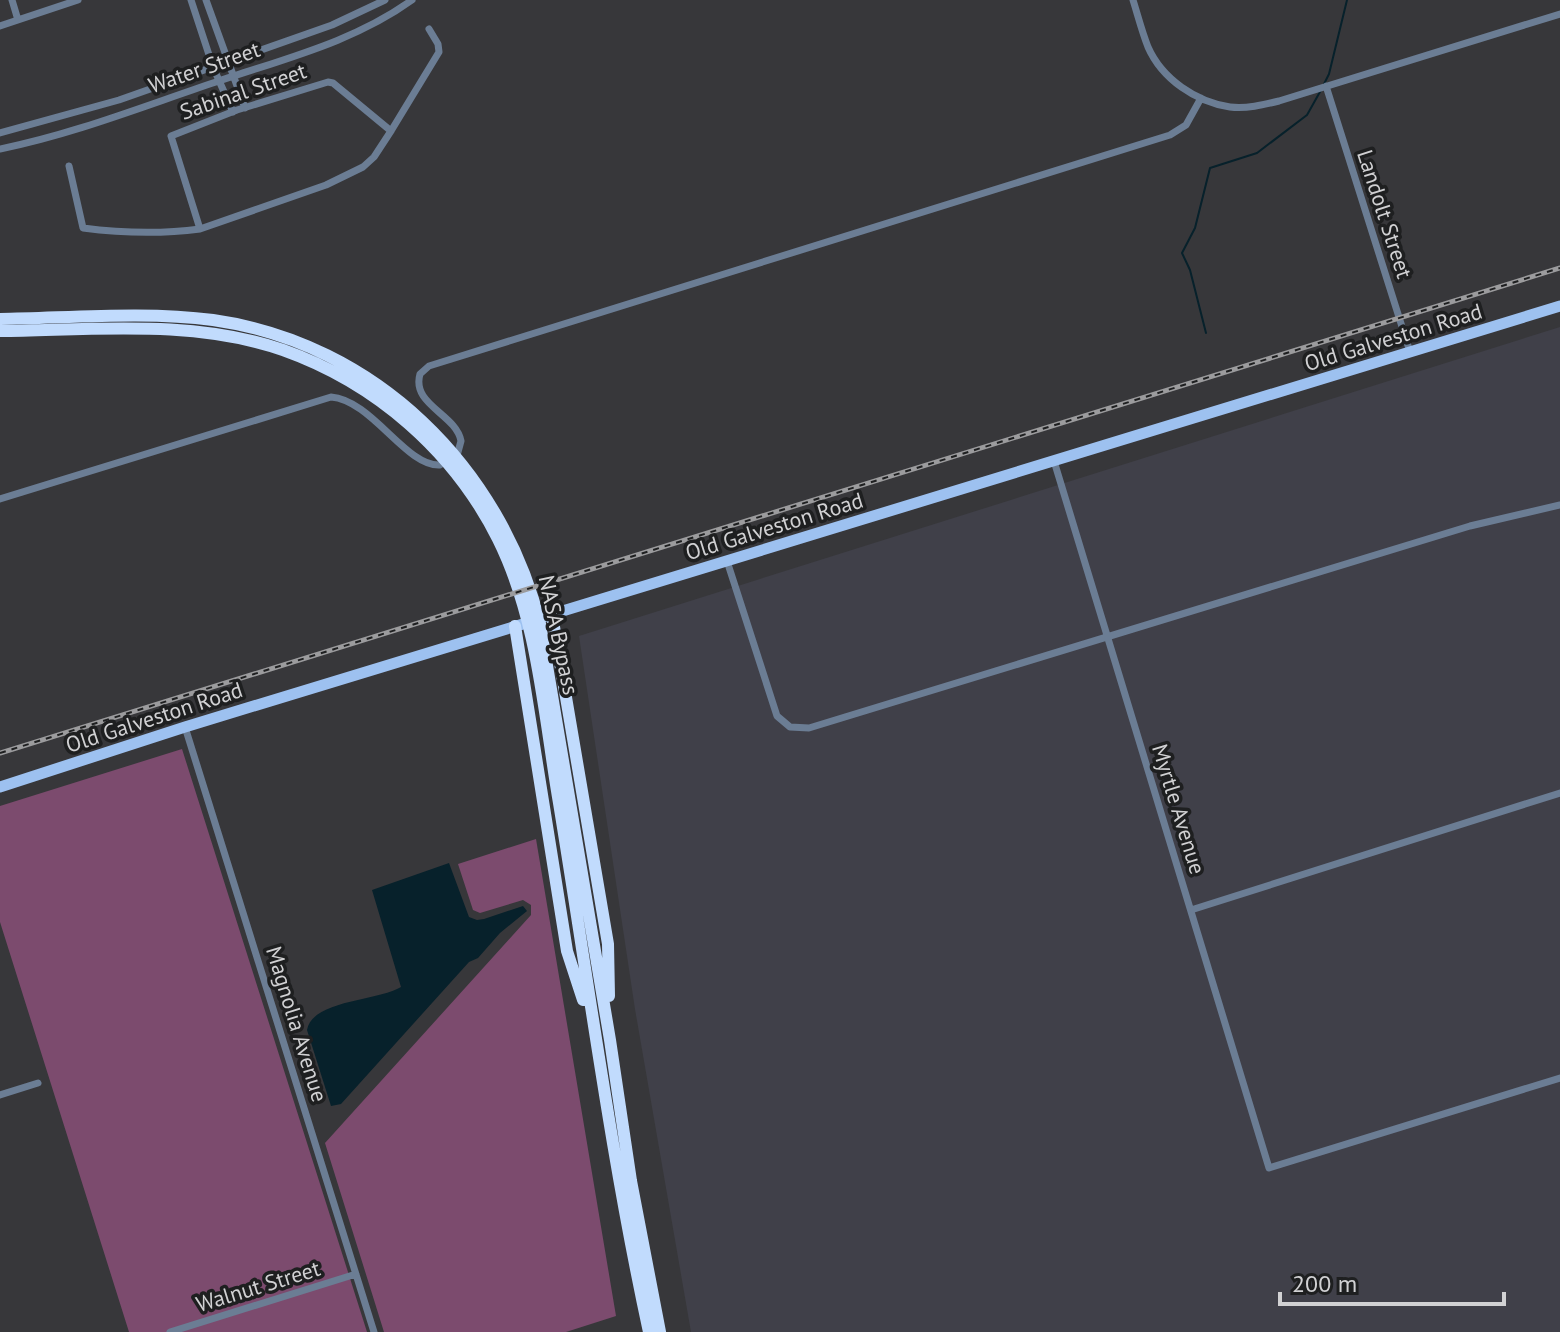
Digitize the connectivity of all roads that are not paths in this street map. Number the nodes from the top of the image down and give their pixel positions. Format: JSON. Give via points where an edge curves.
{"nodes":[{"id":1,"x":12,"y":0,"type":"edge"},
{"id":2,"x":78,"y":0,"type":"edge"},
{"id":3,"x":191,"y":0,"type":"edge"},
{"id":4,"x":206,"y":0,"type":"edge"},
{"id":5,"x":385,"y":0,"type":"edge"},
{"id":6,"x":412,"y":0,"type":"edge"},
{"id":7,"x":1133,"y":0,"type":"edge"},
{"id":8,"x":1560,"y":14,"type":"edge"},
{"id":9,"x":18,"y":20,"type":"junction"},
{"id":10,"x":0,"y":26,"type":"edge"},
{"id":11,"x":429,"y":29,"type":"dead end"},
{"id":12,"x":228,"y":62,"type":"junction"},
{"id":13,"x":213,"y":67,"type":"junction"},
{"id":14,"x":233,"y":76,"type":"junction"},
{"id":15,"x":220,"y":81,"type":"junction"},
{"id":16,"x":1326,"y":86,"type":"junction"},
{"id":17,"x":1201,"y":98,"type":"junction"},
{"id":18,"x":245,"y":108,"type":"junction"},
{"id":19,"x":233,"y":112,"type":"junction"},
{"id":20,"x":391,"y":131,"type":"junction"},
{"id":21,"x":0,"y":133,"type":"edge"},
{"id":22,"x":0,"y":149,"type":"edge"},
{"id":23,"x":69,"y":166,"type":"dead end"},
{"id":24,"x":200,"y":229,"type":"junction"},
{"id":25,"x":1560,"y":306,"type":"edge"},
{"id":26,"x":0,"y":319,"type":"edge"},
{"id":27,"x":0,"y":331,"type":"edge"},
{"id":28,"x":1410,"y":352,"type":"junction"},
{"id":29,"x":1054,"y":461,"type":"junction"},
{"id":30,"x":0,"y":499,"type":"edge"},
{"id":31,"x":1560,"y":505,"type":"edge"},
{"id":32,"x":727,"y":561,"type":"junction"},
{"id":33,"x":552,"y":615,"type":"junction"},
{"id":34,"x":515,"y":626,"type":"junction"},
{"id":35,"x":1109,"y":637,"type":"junction"},
{"id":36,"x":185,"y":727,"type":"junction"},
{"id":37,"x":576,"y":742,"type":"junction"},
{"id":38,"x":535,"y":755,"type":"junction"},
{"id":39,"x":0,"y":787,"type":"edge"},
{"id":40,"x":1560,"y":793,"type":"edge"},
{"id":41,"x":572,"y":850,"type":"junction"},
{"id":42,"x":1191,"y":910,"type":"junction"},
{"id":43,"x":594,"y":1035,"type":"junction"},
{"id":44,"x":610,"y":1040,"type":"junction"},
{"id":45,"x":1560,"y":1078,"type":"edge"},
{"id":46,"x":38,"y":1083,"type":"dead end"},
{"id":47,"x":0,"y":1095,"type":"edge"},
{"id":48,"x":356,"y":1274,"type":"junction"},
{"id":49,"x":170,"y":1332,"type":"edge"},
{"id":50,"x":374,"y":1332,"type":"edge"},
{"id":51,"x":649,"y":1332,"type":"edge"},
{"id":52,"x":660,"y":1332,"type":"edge"}],
"edges":[{"from":1,"to":9,"type":"street"},
{"from":2,"to":9,"type":"street"},
{"from":3,"to":13,"type":"street"},
{"from":4,"to":12,"type":"street"},
{"from":5,"to":12,"type":"street","name":"Water Street"},
{"from":6,"to":14,"type":"street","name":"Water Street","via":[[355,34]]},
{"from":7,"to":17,"type":"street","via":[[1157,63]]},
{"from":8,"to":16,"type":"street"},
{"from":9,"to":10,"type":"street"},
{"from":11,"to":20,"type":"street","via":[[439,52]]},
{"from":12,"to":13,"type":"street","name":"Water Street"},
{"from":12,"to":14,"type":"street"},
{"from":13,"to":15,"type":"street"},
{"from":13,"to":21,"type":"street","name":"Water Street"},
{"from":14,"to":15,"type":"street","name":"Water Street"},
{"from":14,"to":18,"type":"street"},
{"from":15,"to":19,"type":"street"},
{"from":15,"to":22,"type":"street","name":"Water Street"},
{"from":16,"to":17,"type":"street","via":[[1255,106],[1232,107]]},
{"from":16,"to":28,"type":"street","name":"Landolt Street"},
{"from":17,"to":30,"type":"street","via":[[1186,125],[1170,135],[429,366],[420,374],[418,389],[454,425],[461,441],[458,452],[440,465],[423,462],[357,407],[331,397]]},
{"from":18,"to":19,"type":"street","name":"Sabinal Street"},
{"from":18,"to":20,"type":"street","name":"Sabinal Street","via":[[328,82]]},
{"from":19,"to":24,"type":"street","name":"Sabinal Street","via":[[171,136]]},
{"from":20,"to":24,"type":"street","via":[[374,157],[347,177]]},
{"from":23,"to":24,"type":"street","via":[[83,228]]},
{"from":25,"to":28,"type":"main road","name":"Old Galveston Road"},
{"from":26,"to":41,"type":"highway","name":"NASA Bypass","via":[[197,318],[266,332],[338,361],[398,399],[443,439],[483,490],[526,575],[540,624]]},
{"from":27,"to":41,"type":"highway","name":"NASA Bypass","via":[[196,331],[260,343],[323,367],[376,397],[419,433],[472,495],[517,586]]},
{"from":28,"to":29,"type":"main road","name":"Old Galveston Road"},
{"from":29,"to":32,"type":"main road","name":"Old Galveston Road"},
{"from":29,"to":35,"type":"street","name":"Myrtle Avenue"},
{"from":31,"to":35,"type":"street","via":[[1470,526]]},
{"from":32,"to":33,"type":"main road","name":"Old Galveston Road"},
{"from":32,"to":35,"type":"street","via":[[777,716],[790,727],[809,728]]},
{"from":33,"to":34,"type":"main road","name":"Old Galveston Road"},
{"from":33,"to":37,"type":"highway"},
{"from":34,"to":36,"type":"main road","name":"Old Galveston Road"},
{"from":34,"to":38,"type":"highway"},
{"from":35,"to":42,"type":"street","name":"Myrtle Avenue"},
{"from":36,"to":39,"type":"main road","name":"Old Galveston Road"},
{"from":36,"to":48,"type":"street","name":"Magnolia Avenue"},
{"from":37,"to":38,"type":"highway","via":[[553,737]]},
{"from":37,"to":44,"type":"highway","via":[[608,944]]},
{"from":38,"to":43,"type":"highway","via":[[567,951]]},
{"from":40,"to":42,"type":"street"},
{"from":41,"to":43,"type":"highway","name":"NASA Bypass"},
{"from":41,"to":44,"type":"highway","name":"NASA Bypass"},
{"from":42,"to":45,"type":"street","name":"Myrtle Avenue","via":[[1269,1168]]},
{"from":43,"to":51,"type":"highway","name":"NASA Bypass"},
{"from":44,"to":52,"type":"highway","name":"NASA Bypass"},
{"from":46,"to":47,"type":"street"},
{"from":48,"to":49,"type":"street","name":"Walnut Street"},
{"from":48,"to":50,"type":"street","name":"Magnolia Avenue"}]}
